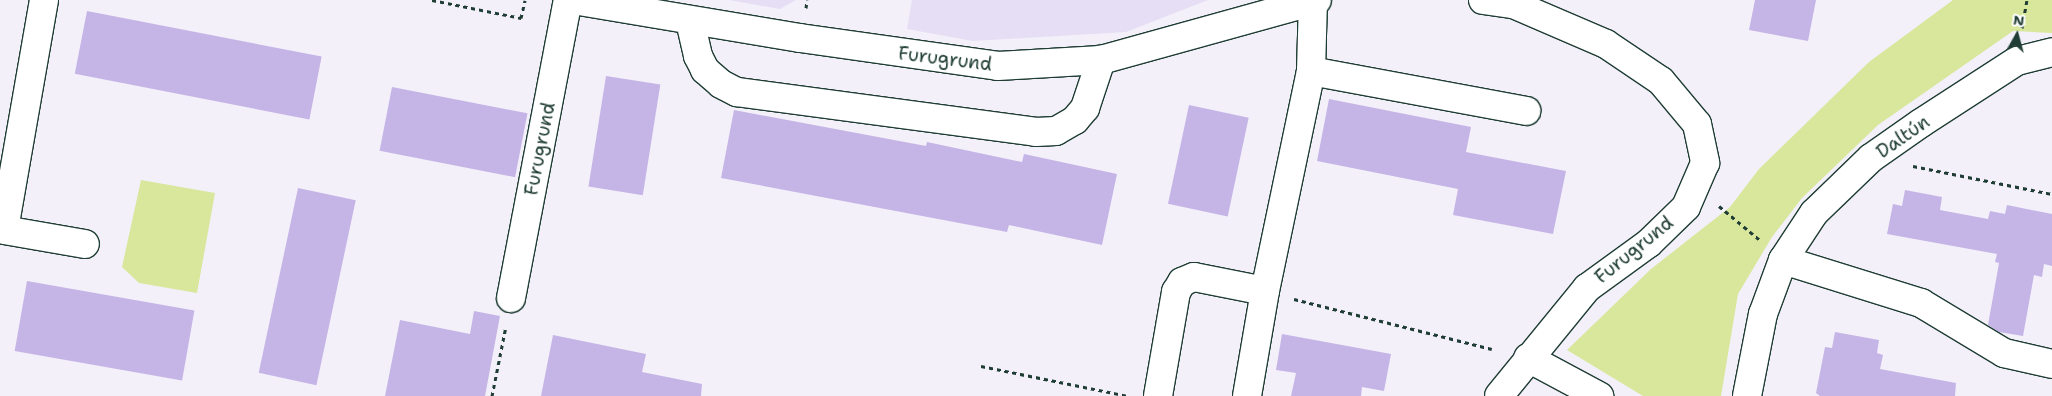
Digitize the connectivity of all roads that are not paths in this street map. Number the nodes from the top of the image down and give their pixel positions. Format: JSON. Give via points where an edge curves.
{"nodes":[{"id":1,"x":44,"y":0,"type":"edge"},
{"id":2,"x":568,"y":0,"type":"edge"},
{"id":3,"x":573,"y":0,"type":"edge"},
{"id":4,"x":1314,"y":0,"type":"edge"},
{"id":5,"x":1483,"y":0,"type":"edge"},
{"id":6,"x":690,"y":21,"type":"junction"},
{"id":7,"x":2052,"y":52,"type":"edge"},
{"id":8,"x":1101,"y":60,"type":"junction"},
{"id":9,"x":1311,"y":71,"type":"junction"},
{"id":10,"x":1526,"y":111,"type":"dead end"},
{"id":11,"x":85,"y":244,"type":"dead end"},
{"id":12,"x":1783,"y":260,"type":"junction"},
{"id":13,"x":1265,"y":291,"type":"junction"},
{"id":14,"x":511,"y":298,"type":"road end"},
{"id":15,"x":1528,"y":358,"type":"junction"},
{"id":16,"x":2052,"y":364,"type":"edge"},
{"id":17,"x":1158,"y":396,"type":"edge"},
{"id":18,"x":1247,"y":396,"type":"edge"},
{"id":19,"x":1499,"y":396,"type":"edge"},
{"id":20,"x":1600,"y":396,"type":"edge"},
{"id":21,"x":1747,"y":396,"type":"edge"}],
"edges":[{"from":1,"to":11,"type":"street","via":[[4,230]]},
{"from":2,"to":14,"type":"street","name":"Furugrund"},
{"from":3,"to":6,"type":"street","name":"Furugrund"},
{"from":4,"to":8,"type":"street","name":"Furugrund"},
{"from":4,"to":9,"type":"street","name":"Furugrund"},
{"from":5,"to":15,"type":"street","name":"Furugrund","via":[[1512,4],[1606,44],[1661,81],[1697,124],[1705,163],[1697,188],[1686,207],[1649,244],[1587,288]]},
{"from":6,"to":8,"type":"street","name":"Furugrund","via":[[998,66]]},
{"from":6,"to":8,"type":"street","via":[[698,56],[705,70],[737,92],[1036,132],[1056,131],[1075,120],[1085,108]]},
{"from":7,"to":12,"type":"street","name":"Daltún","via":[[2017,61],[1871,158],[1814,213]]},
{"from":9,"to":10,"type":"street"},
{"from":9,"to":13,"type":"street","name":"Furugrund"},
{"from":12,"to":16,"type":"street","via":[[1921,302],[2004,353]]},
{"from":12,"to":21,"type":"street","name":"Daltún","via":[[1762,314]]},
{"from":13,"to":17,"type":"street","via":[[1194,277],[1182,282],[1176,292]]},
{"from":13,"to":18,"type":"street","name":"Furugrund"},
{"from":15,"to":19,"type":"street","name":"Furugrund"},
{"from":15,"to":20,"type":"street"}]}
